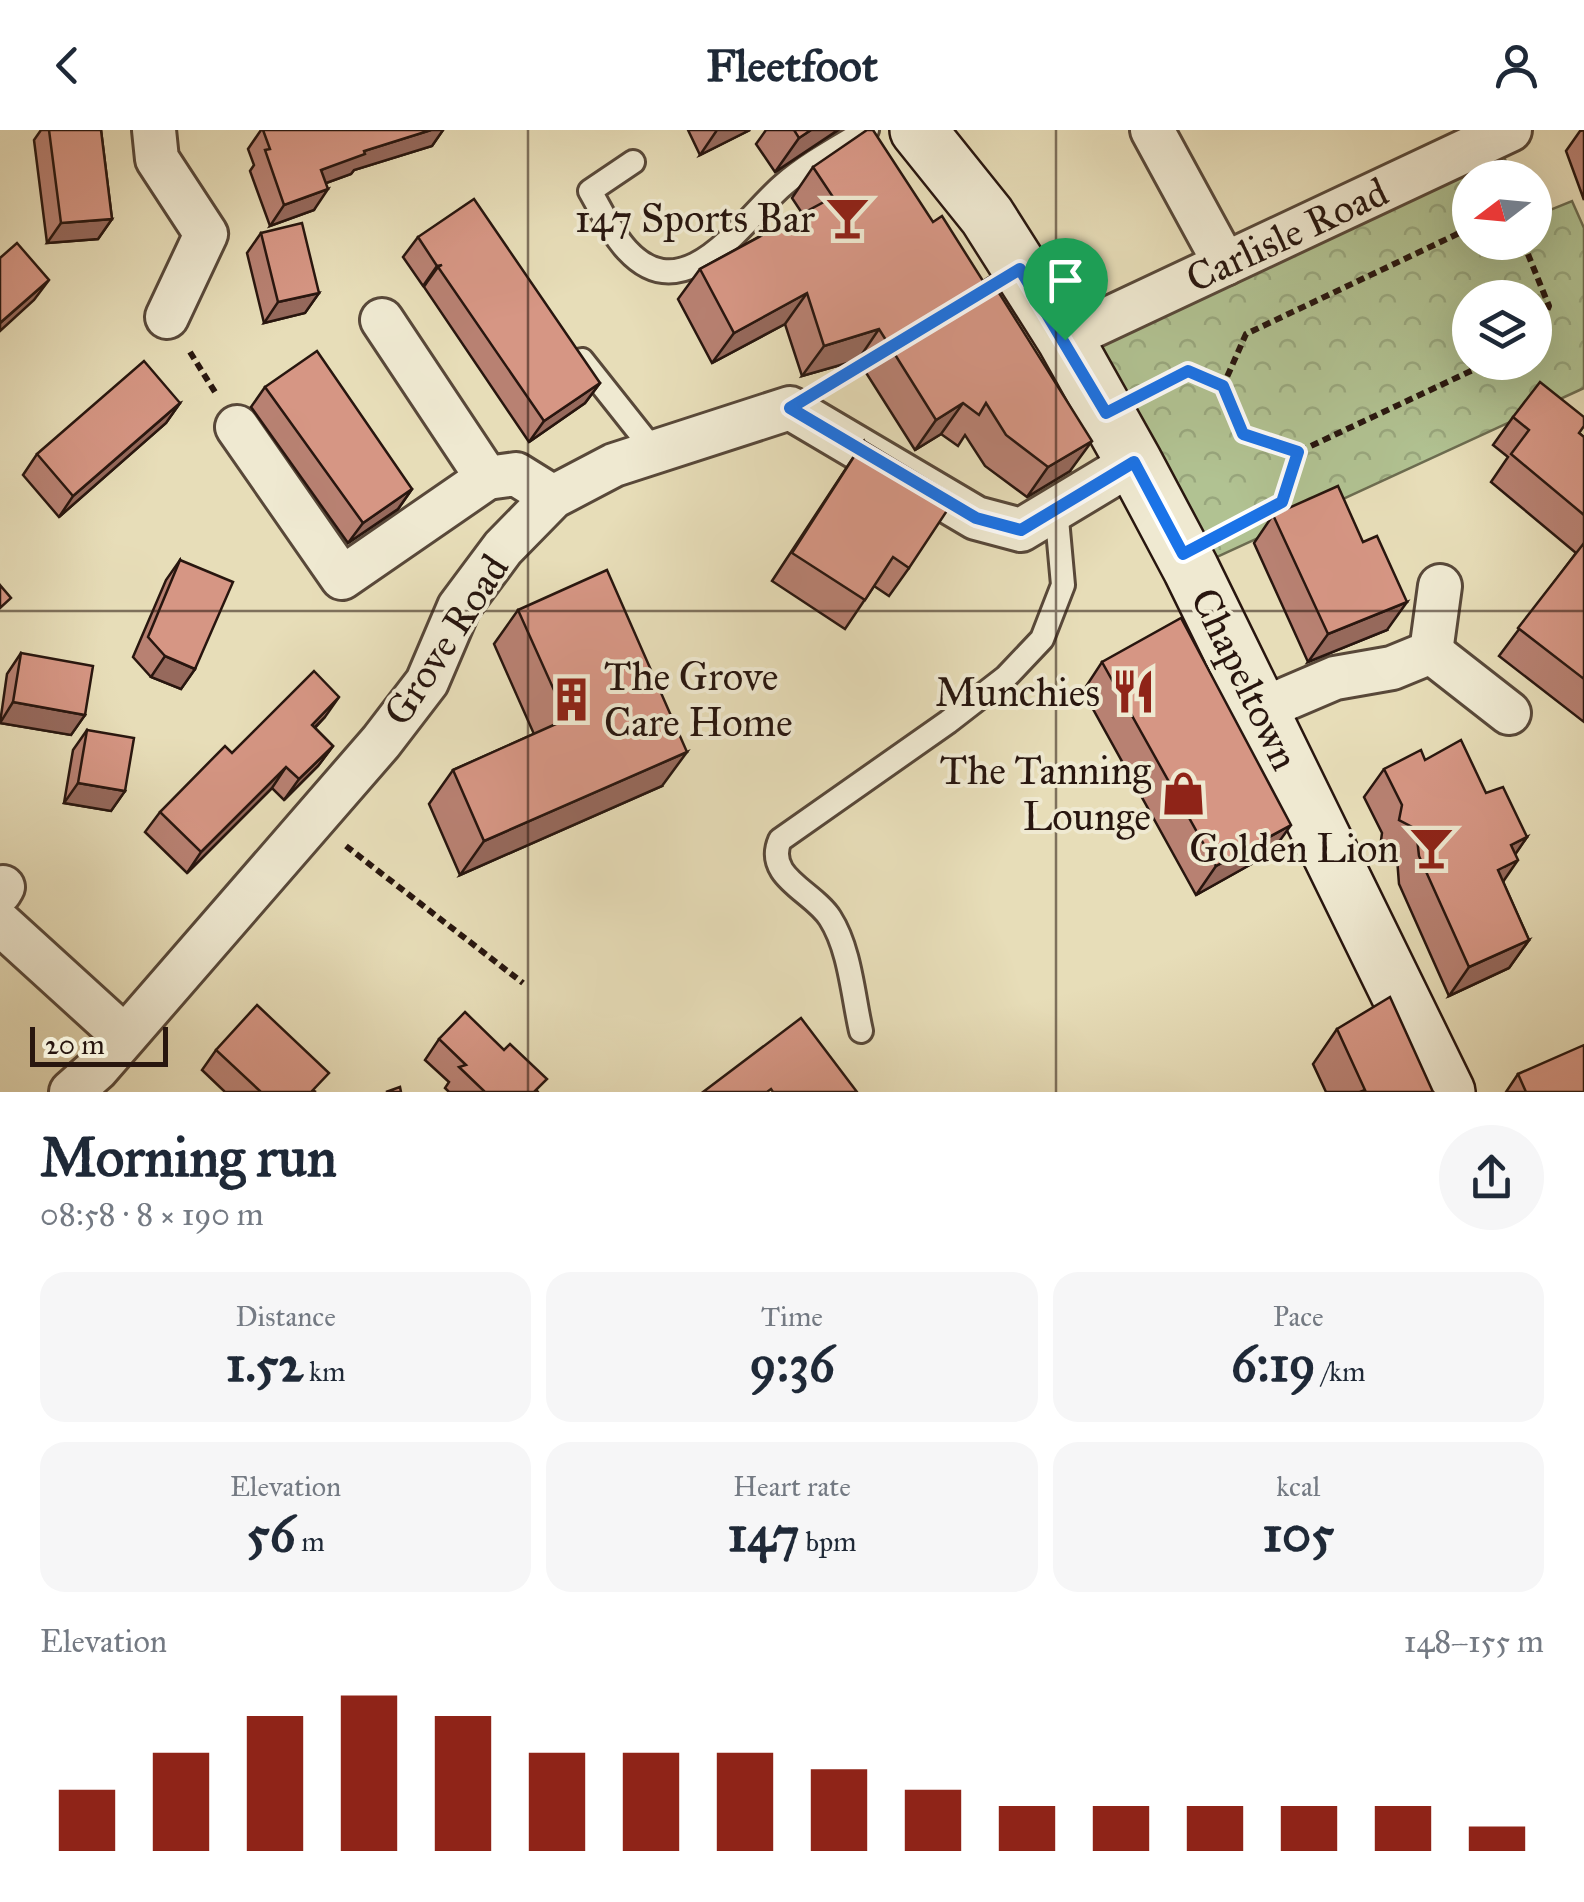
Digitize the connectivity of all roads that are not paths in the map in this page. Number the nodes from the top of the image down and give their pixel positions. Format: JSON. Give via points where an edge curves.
{"nodes":[{"id":1,"x":154,"y":130,"type":"edge"},
{"id":2,"x":867,"y":130,"type":"edge"},
{"id":3,"x":918,"y":130,"type":"edge"},
{"id":4,"x":1152,"y":130,"type":"edge"},
{"id":5,"x":1510,"y":130,"type":"edge"},
{"id":6,"x":633,"y":162,"type":"dead end"},
{"id":7,"x":1224,"y":264,"type":"junction"},
{"id":8,"x":168,"y":317,"type":"road end"},
{"id":9,"x":382,"y":320,"type":"dead end"},
{"id":10,"x":568,"y":340,"type":"edge"},
{"id":11,"x":1065,"y":340,"type":"junction"},
{"id":12,"x":237,"y":427,"type":"road end"},
{"id":13,"x":655,"y":452,"type":"junction"},
{"id":14,"x":1134,"y":462,"type":"junction"},
{"id":15,"x":487,"y":478,"type":"junction"},
{"id":16,"x":552,"y":497,"type":"junction"},
{"id":17,"x":1056,"y":508,"type":"junction"},
{"id":18,"x":1440,"y":586,"type":"dead end"},
{"id":19,"x":1430,"y":652,"type":"junction"},
{"id":20,"x":1260,"y":710,"type":"junction"},
{"id":21,"x":1510,"y":714,"type":"dead end"},
{"id":22,"x":1,"y":901,"type":"edge"},
{"id":23,"x":861,"y":1031,"type":"dead end"},
{"id":24,"x":124,"y":1036,"type":"junction"},
{"id":25,"x":96,"y":1084,"type":"edge"},
{"id":26,"x":1447,"y":1092,"type":"edge"}],
"edges":[{"from":1,"to":8,"type":"street","via":[[157,159],[206,234]]},
{"from":2,"to":6,"type":"lane","via":[[783,185],[706,260],[676,272],[648,268],[626,250],[590,191]]},
{"from":3,"to":11,"type":"main road","name":"Chapeltown","via":[[987,216]]},
{"from":4,"to":7,"type":"street"},
{"from":5,"to":7,"type":"street","name":"Carlisle Road"},
{"from":7,"to":11,"type":"street","name":"Carlisle Road"},
{"from":9,"to":15,"type":"street"},
{"from":10,"to":13,"type":"lane"},
{"from":11,"to":14,"type":"main road","name":"Chapeltown"},
{"from":12,"to":15,"type":"street","via":[[342,578]]},
{"from":13,"to":16,"type":"street","name":"Grove Road"},
{"from":13,"to":17,"type":"street","name":"Grove Road","via":[[790,408],[976,518],[1021,530]]},
{"from":14,"to":17,"type":"street"},
{"from":14,"to":20,"type":"main road","name":"Chapeltown"},
{"from":15,"to":16,"type":"street","via":[[516,474]]},
{"from":16,"to":24,"type":"street","name":"Grove Road","via":[[459,607],[427,682],[381,742]]},
{"from":17,"to":23,"type":"lane","via":[[1062,585],[1042,639],[1006,678],[780,840],[776,850],[784,876],[830,917]]},
{"from":18,"to":19,"type":"street"},
{"from":19,"to":20,"type":"street","via":[[1392,668],[1335,678]]},
{"from":19,"to":21,"type":"street"},
{"from":20,"to":26,"type":"main road","name":"Chapeltown"},
{"from":22,"to":24,"type":"street"},
{"from":24,"to":25,"type":"street","name":"Grove Road"}]}
